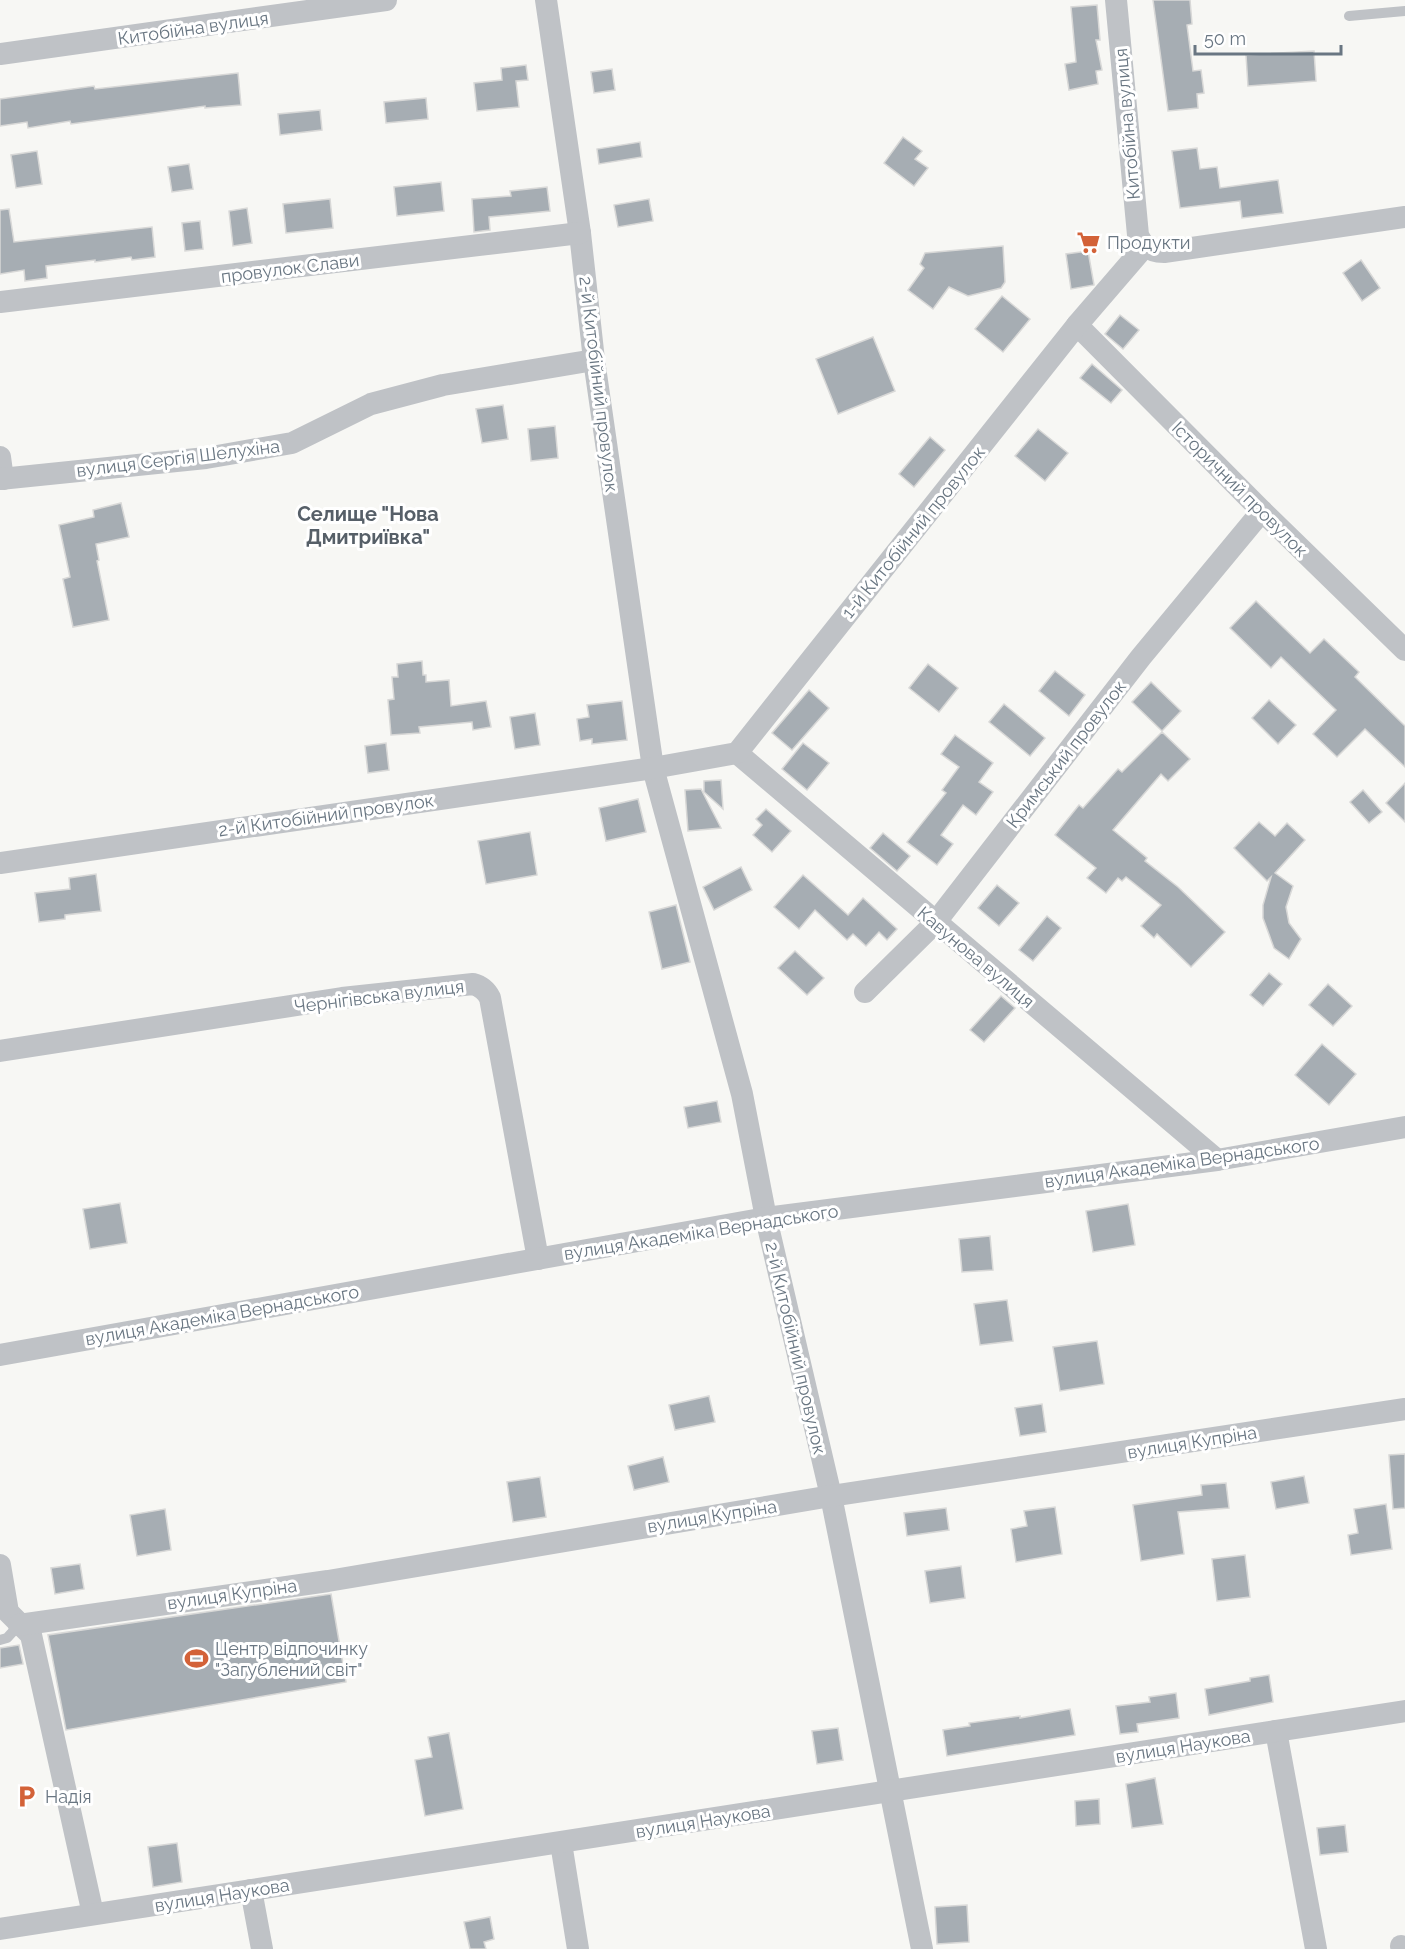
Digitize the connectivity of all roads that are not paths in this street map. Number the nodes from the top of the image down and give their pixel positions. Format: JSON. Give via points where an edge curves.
{"nodes":[{"id":1,"x":386,"y":0,"type":"edge"},
{"id":2,"x":546,"y":0,"type":"edge"},
{"id":3,"x":1116,"y":0,"type":"edge"},
{"id":4,"x":327,"y":5,"type":"edge"},
{"id":5,"x":1405,"y":11,"type":"edge"},
{"id":6,"x":1349,"y":16,"type":"dead end"},
{"id":7,"x":0,"y":54,"type":"edge"},
{"id":8,"x":1405,"y":217,"type":"edge"},
{"id":9,"x":580,"y":233,"type":"junction"},
{"id":10,"x":1145,"y":246,"type":"junction"},
{"id":11,"x":0,"y":302,"type":"edge"},
{"id":12,"x":1077,"y":326,"type":"junction"},
{"id":13,"x":594,"y":360,"type":"junction"},
{"id":14,"x":1,"y":472,"type":"edge"},
{"id":15,"x":1262,"y":512,"type":"junction"},
{"id":16,"x":1405,"y":650,"type":"edge"},
{"id":17,"x":737,"y":753,"type":"junction"},
{"id":18,"x":653,"y":768,"type":"junction"},
{"id":19,"x":0,"y":862,"type":"edge"},
{"id":20,"x":935,"y":923,"type":"junction"},
{"id":21,"x":865,"y":992,"type":"dead end"},
{"id":22,"x":0,"y":1051,"type":"edge"},
{"id":23,"x":1405,"y":1127,"type":"edge"},
{"id":24,"x":1218,"y":1160,"type":"junction"},
{"id":25,"x":766,"y":1218,"type":"junction"},
{"id":26,"x":538,"y":1259,"type":"junction"},
{"id":27,"x":0,"y":1355,"type":"edge"},
{"id":28,"x":1405,"y":1409,"type":"edge"},
{"id":29,"x":831,"y":1497,"type":"junction"},
{"id":30,"x":0,"y":1565,"type":"edge"},
{"id":31,"x":19,"y":1625,"type":"junction"},
{"id":32,"x":0,"y":1640,"type":"edge"},
{"id":33,"x":1405,"y":1711,"type":"edge"},
{"id":34,"x":1276,"y":1731,"type":"junction"},
{"id":35,"x":890,"y":1792,"type":"junction"},
{"id":36,"x":561,"y":1843,"type":"junction"},
{"id":37,"x":251,"y":1890,"type":"junction"},
{"id":38,"x":93,"y":1914,"type":"junction"},
{"id":39,"x":0,"y":1929,"type":"edge"},
{"id":40,"x":262,"y":1949,"type":"edge"},
{"id":41,"x":578,"y":1949,"type":"edge"},
{"id":42,"x":922,"y":1949,"type":"edge"},
{"id":43,"x":1316,"y":1949,"type":"edge"}],
"edges":[{"from":1,"to":4,"type":"street","name":"Китобійна вулиця"},
{"from":2,"to":9,"type":"street","name":"2-й Китобійний провулок"},
{"from":3,"to":10,"type":"street","name":"Китобійна вулиця","via":[[1138,235]]},
{"from":4,"to":7,"type":"street","name":"Китобійна вулиця"},
{"from":5,"to":6,"type":"lane"},
{"from":8,"to":10,"type":"street","via":[[1164,252]]},
{"from":9,"to":11,"type":"street","name":"провулок Слави"},
{"from":9,"to":13,"type":"street","name":"2-й Китобійний провулок"},
{"from":10,"to":12,"type":"street","name":"1-й Китобійний провулок"},
{"from":12,"to":15,"type":"street","name":"Історичний провулок"},
{"from":12,"to":17,"type":"street","name":"1-й Китобійний провулок"},
{"from":13,"to":14,"type":"street","name":"вулиця Сергія Шелухіна","via":[[443,385],[371,404],[292,443],[206,458]]},
{"from":13,"to":18,"type":"street","name":"2-й Китобійний провулок"},
{"from":15,"to":16,"type":"street","name":"Історичний провулок"},
{"from":15,"to":20,"type":"street","name":"Кримський провулок","via":[[1141,657]]},
{"from":17,"to":18,"type":"street"},
{"from":17,"to":20,"type":"street","name":"Кавунова вулиця"},
{"from":18,"to":19,"type":"street","name":"2-й Китобійний провулок"},
{"from":18,"to":25,"type":"street","name":"2-й Китобійний провулок","via":[[742,1094]]},
{"from":20,"to":21,"type":"street","name":"Кримський провулок"},
{"from":20,"to":24,"type":"street","name":"Кавунова вулиця"},
{"from":22,"to":26,"type":"street","name":"Чернігівська вулиця","via":[[342,999],[473,984],[483,988],[490,998]]},
{"from":23,"to":24,"type":"street","name":"вулиця Академіка Вернадського"},
{"from":24,"to":25,"type":"street","name":"вулиця Академіка Вернадського"},
{"from":25,"to":26,"type":"street","name":"вулиця Академіка Вернадського"},
{"from":25,"to":29,"type":"street","name":"2-й Китобійний провулок"},
{"from":26,"to":27,"type":"street","name":"вулиця Академіка Вернадського"},
{"from":28,"to":29,"type":"street","name":"вулиця Купріна"},
{"from":29,"to":31,"type":"street","name":"вулиця Купріна","via":[[340,1579]]},
{"from":29,"to":35,"type":"street","name":"2-й Китобійний провулок"},
{"from":30,"to":31,"type":"street","via":[[8,1612]]},
{"from":31,"to":32,"type":"lane"},
{"from":31,"to":38,"type":"street","via":[[31,1635]]},
{"from":33,"to":34,"type":"street","name":"вулиця Наукова"},
{"from":34,"to":35,"type":"street","name":"вулиця Наукова"},
{"from":34,"to":43,"type":"street"},
{"from":35,"to":36,"type":"street","name":"вулиця Наукова"},
{"from":35,"to":42,"type":"street","name":"2-й Китобійний провулок"},
{"from":36,"to":37,"type":"street","name":"вулиця Наукова"},
{"from":36,"to":41,"type":"street"},
{"from":37,"to":38,"type":"street","name":"вулиця Наукова"},
{"from":37,"to":40,"type":"street"},
{"from":38,"to":39,"type":"street","name":"вулиця Наукова"}]}
